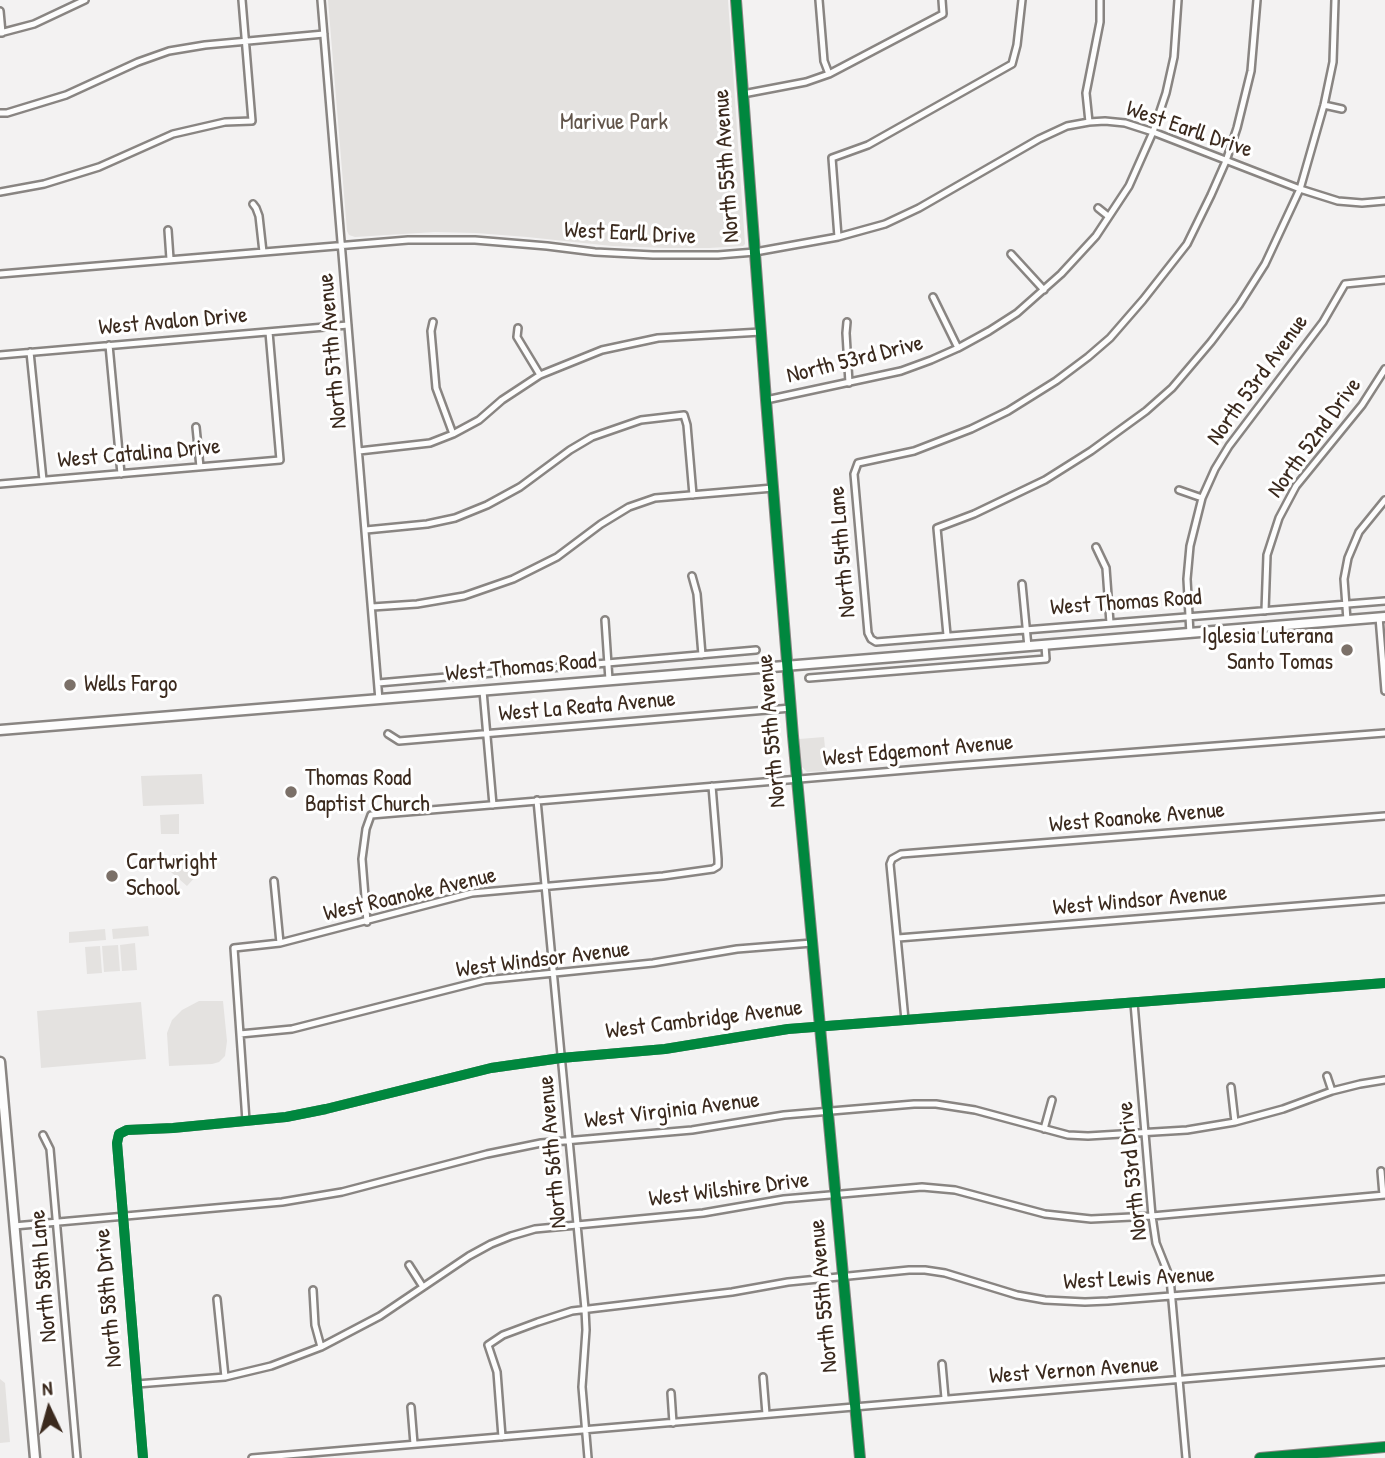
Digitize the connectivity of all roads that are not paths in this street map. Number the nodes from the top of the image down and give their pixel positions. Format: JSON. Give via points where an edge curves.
{"nodes":[{"id":1,"x":85,"y":0,"type":"edge"},
{"id":2,"x":242,"y":0,"type":"edge"},
{"id":3,"x":321,"y":0,"type":"edge"},
{"id":4,"x":736,"y":0,"type":"edge"},
{"id":5,"x":819,"y":0,"type":"edge"},
{"id":6,"x":942,"y":0,"type":"edge"},
{"id":7,"x":1022,"y":0,"type":"edge"},
{"id":8,"x":1100,"y":0,"type":"edge"},
{"id":9,"x":1178,"y":0,"type":"edge"},
{"id":10,"x":1257,"y":0,"type":"edge"},
{"id":11,"x":1335,"y":0,"type":"edge"},
{"id":12,"x":0,"y":11,"type":"edge"},
{"id":13,"x":1,"y":33,"type":"edge"},
{"id":14,"x":324,"y":34,"type":"junction"},
{"id":15,"x":245,"y":41,"type":"junction"},
{"id":16,"x":829,"y":74,"type":"junction"},
{"id":17,"x":743,"y":94,"type":"junction"},
{"id":18,"x":1324,"y":105,"type":"junction"},
{"id":19,"x":1342,"y":109,"type":"dead end"},
{"id":20,"x":0,"y":113,"type":"edge"},
{"id":21,"x":1089,"y":121,"type":"junction"},
{"id":22,"x":1153,"y":132,"type":"junction"},
{"id":23,"x":1226,"y":161,"type":"junction"},
{"id":24,"x":1300,"y":189,"type":"junction"},
{"id":25,"x":0,"y":192,"type":"edge"},
{"id":26,"x":1385,"y":201,"type":"edge"},
{"id":27,"x":253,"y":204,"type":"dead end"},
{"id":28,"x":1098,"y":208,"type":"dead end"},
{"id":29,"x":1108,"y":216,"type":"junction"},
{"id":30,"x":169,"y":230,"type":"dead end"},
{"id":31,"x":838,"y":237,"type":"junction"},
{"id":32,"x":341,"y":245,"type":"junction"},
{"id":33,"x":262,"y":252,"type":"junction"},
{"id":34,"x":755,"y":252,"type":"junction"},
{"id":35,"x":1011,"y":254,"type":"dead end"},
{"id":36,"x":170,"y":259,"type":"junction"},
{"id":37,"x":0,"y":274,"type":"edge"},
{"id":38,"x":1385,"y":280,"type":"edge"},
{"id":39,"x":1044,"y":290,"type":"junction"},
{"id":40,"x":933,"y":297,"type":"dead end"},
{"id":41,"x":433,"y":322,"type":"dead end"},
{"id":42,"x":847,"y":322,"type":"dead end"},
{"id":43,"x":348,"y":325,"type":"junction"},
{"id":44,"x":518,"y":328,"type":"dead end"},
{"id":45,"x":269,"y":332,"type":"junction"},
{"id":46,"x":761,"y":332,"type":"junction"},
{"id":47,"x":109,"y":345,"type":"junction"},
{"id":48,"x":958,"y":348,"type":"junction"},
{"id":49,"x":30,"y":352,"type":"junction"},
{"id":50,"x":0,"y":355,"type":"edge"},
{"id":51,"x":1385,"y":369,"type":"edge"},
{"id":52,"x":540,"y":375,"type":"junction"},
{"id":53,"x":849,"y":383,"type":"junction"},
{"id":54,"x":766,"y":400,"type":"junction"},
{"id":55,"x":197,"y":427,"type":"dead end"},
{"id":56,"x":453,"y":434,"type":"junction"},
{"id":57,"x":359,"y":451,"type":"junction"},
{"id":58,"x":200,"y":467,"type":"junction"},
{"id":59,"x":121,"y":474,"type":"junction"},
{"id":60,"x":43,"y":480,"type":"junction"},
{"id":61,"x":0,"y":484,"type":"edge"},
{"id":62,"x":772,"y":488,"type":"junction"},
{"id":63,"x":1179,"y":490,"type":"dead end"},
{"id":64,"x":693,"y":495,"type":"junction"},
{"id":65,"x":1202,"y":498,"type":"junction"},
{"id":66,"x":1385,"y":500,"type":"edge"},
{"id":67,"x":366,"y":530,"type":"junction"},
{"id":68,"x":1096,"y":547,"type":"dead end"},
{"id":69,"x":692,"y":576,"type":"dead end"},
{"id":70,"x":1022,"y":584,"type":"dead end"},
{"id":71,"x":1385,"y":601,"type":"edge"},
{"id":72,"x":1346,"y":605,"type":"junction"},
{"id":73,"x":372,"y":607,"type":"junction"},
{"id":74,"x":1265,"y":611,"type":"junction"},
{"id":75,"x":1189,"y":617,"type":"junction"},
{"id":76,"x":1382,"y":617,"type":"edge"},
{"id":77,"x":605,"y":620,"type":"dead end"},
{"id":78,"x":1347,"y":620,"type":"junction"},
{"id":79,"x":1110,"y":623,"type":"junction"},
{"id":80,"x":1026,"y":629,"type":"junction"},
{"id":81,"x":1190,"y":634,"type":"junction"},
{"id":82,"x":947,"y":635,"type":"junction"},
{"id":83,"x":871,"y":639,"type":"joint"},
{"id":84,"x":1045,"y":646,"type":"junction"},
{"id":85,"x":1028,"y":647,"type":"junction"},
{"id":86,"x":755,"y":650,"type":"dead end"},
{"id":87,"x":702,"y":655,"type":"junction"},
{"id":88,"x":846,"y":661,"type":"junction"},
{"id":89,"x":608,"y":663,"type":"junction"},
{"id":90,"x":787,"y":665,"type":"junction"},
{"id":91,"x":847,"y":674,"type":"junction"},
{"id":92,"x":808,"y":678,"type":"dead end"},
{"id":93,"x":609,"y":680,"type":"junction"},
{"id":94,"x":378,"y":683,"type":"junction"},
{"id":95,"x":483,"y":691,"type":"junction"},
{"id":96,"x":1385,"y":691,"type":"edge"},
{"id":97,"x":379,"y":700,"type":"junction"},
{"id":98,"x":791,"y":708,"type":"junction"},
{"id":99,"x":0,"y":730,"type":"edge"},
{"id":100,"x":487,"y":733,"type":"junction"},
{"id":101,"x":1385,"y":733,"type":"edge"},
{"id":102,"x":388,"y":734,"type":"dead end"},
{"id":103,"x":797,"y":779,"type":"junction"},
{"id":104,"x":712,"y":786,"type":"junction"},
{"id":105,"x":537,"y":800,"type":"junction"},
{"id":106,"x":493,"y":805,"type":"junction"},
{"id":107,"x":1385,"y":816,"type":"edge"},
{"id":108,"x":274,"y":881,"type":"dead end"},
{"id":109,"x":546,"y":886,"type":"junction"},
{"id":110,"x":1385,"y":899,"type":"edge"},
{"id":111,"x":367,"y":922,"type":"junction"},
{"id":112,"x":898,"y":938,"type":"junction"},
{"id":113,"x":280,"y":943,"type":"junction"},
{"id":114,"x":812,"y":943,"type":"junction"},
{"id":115,"x":553,"y":973,"type":"junction"},
{"id":116,"x":1385,"y":983,"type":"edge"},
{"id":117,"x":1134,"y":1003,"type":"junction"},
{"id":118,"x":905,"y":1020,"type":"junction"},
{"id":119,"x":819,"y":1026,"type":"junction"},
{"id":120,"x":240,"y":1034,"type":"junction"},
{"id":121,"x":561,"y":1058,"type":"junction"},
{"id":122,"x":0,"y":1062,"type":"edge"},
{"id":123,"x":1327,"y":1076,"type":"dead end"},
{"id":124,"x":1385,"y":1080,"type":"edge"},
{"id":125,"x":1231,"y":1087,"type":"dead end"},
{"id":126,"x":1332,"y":1091,"type":"junction"},
{"id":127,"x":1052,"y":1100,"type":"dead end"},
{"id":128,"x":828,"y":1110,"type":"junction"},
{"id":129,"x":246,"y":1121,"type":"junction"},
{"id":130,"x":1235,"y":1122,"type":"junction"},
{"id":131,"x":1044,"y":1129,"type":"junction"},
{"id":132,"x":1145,"y":1132,"type":"junction"},
{"id":133,"x":119,"y":1134,"type":"joint"},
{"id":134,"x":44,"y":1135,"type":"dead end"},
{"id":135,"x":569,"y":1141,"type":"junction"},
{"id":136,"x":1381,"y":1171,"type":"dead end"},
{"id":137,"x":836,"y":1195,"type":"junction"},
{"id":138,"x":1384,"y":1195,"type":"edge"},
{"id":139,"x":123,"y":1216,"type":"junction"},
{"id":140,"x":1152,"y":1216,"type":"junction"},
{"id":141,"x":56,"y":1222,"type":"junction"},
{"id":142,"x":15,"y":1226,"type":"junction"},
{"id":143,"x":577,"y":1226,"type":"junction"},
{"id":144,"x":409,"y":1265,"type":"dead end"},
{"id":145,"x":844,"y":1277,"type":"junction"},
{"id":146,"x":1385,"y":1279,"type":"edge"},
{"id":147,"x":423,"y":1287,"type":"junction"},
{"id":148,"x":313,"y":1290,"type":"dead end"},
{"id":149,"x":1171,"y":1296,"type":"junction"},
{"id":150,"x":217,"y":1299,"type":"dead end"},
{"id":151,"x":585,"y":1309,"type":"junction"},
{"id":152,"x":321,"y":1347,"type":"junction"},
{"id":153,"x":1385,"y":1362,"type":"edge"},
{"id":154,"x":942,"y":1364,"type":"dead end"},
{"id":155,"x":225,"y":1377,"type":"junction"},
{"id":156,"x":763,"y":1377,"type":"dead end"},
{"id":157,"x":1179,"y":1380,"type":"junction"},
{"id":158,"x":137,"y":1384,"type":"junction"},
{"id":159,"x":671,"y":1393,"type":"dead end"},
{"id":160,"x":944,"y":1398,"type":"junction"},
{"id":161,"x":855,"y":1406,"type":"junction"},
{"id":162,"x":411,"y":1407,"type":"dead end"},
{"id":163,"x":766,"y":1414,"type":"junction"},
{"id":164,"x":673,"y":1423,"type":"junction"},
{"id":165,"x":586,"y":1429,"type":"junction"},
{"id":166,"x":502,"y":1437,"type":"junction"},
{"id":167,"x":415,"y":1444,"type":"junction"},
{"id":168,"x":1385,"y":1447,"type":"edge"},
{"id":169,"x":34,"y":1458,"type":"edge"},
{"id":170,"x":77,"y":1458,"type":"edge"},
{"id":171,"x":144,"y":1458,"type":"edge"},
{"id":172,"x":252,"y":1458,"type":"edge"},
{"id":173,"x":588,"y":1458,"type":"edge"},
{"id":174,"x":860,"y":1458,"type":"edge"},
{"id":175,"x":1186,"y":1458,"type":"edge"},
{"id":176,"x":1260,"y":1458,"type":"edge"}],
"edges":[{"from":1,"to":13,"type":"street","via":[[34,24]]},
{"from":2,"to":15,"type":"street"},
{"from":3,"to":14,"type":"street","name":"North 57th Avenue"},
{"from":4,"to":17,"type":"street","name":"North 55th Avenue"},
{"from":5,"to":16,"type":"street"},
{"from":6,"to":16,"type":"street","via":[[943,14]]},
{"from":7,"to":31,"type":"street","via":[[1012,64],[869,145],[832,158]]},
{"from":8,"to":21,"type":"street","via":[[1086,93]]},
{"from":9,"to":22,"type":"street","name":"North 53rd Drive","via":[[1174,57]]},
{"from":10,"to":23,"type":"street","via":[[1251,71]]},
{"from":11,"to":18,"type":"street","via":[[1333,62]]},
{"from":12,"to":13,"type":"street"},
{"from":14,"to":15,"type":"street"},
{"from":14,"to":32,"type":"street","name":"North 57th Avenue"},
{"from":15,"to":20,"type":"street","via":[[169,51],[66,95]]},
{"from":15,"to":25,"type":"street","via":[[252,121],[173,134],[99,167]]},
{"from":16,"to":17,"type":"street"},
{"from":17,"to":34,"type":"street","name":"North 55th Avenue"},
{"from":18,"to":19,"type":"street"},
{"from":18,"to":24,"type":"street"},
{"from":21,"to":22,"type":"street","name":"West Earll Drive","via":[[1125,122]]},
{"from":21,"to":31,"type":"street","name":"West Earll Drive","via":[[1039,139],[885,224]]},
{"from":22,"to":23,"type":"street","name":"West Earll Drive"},
{"from":22,"to":29,"type":"street","name":"North 53rd Drive","via":[[1129,186]]},
{"from":23,"to":24,"type":"street","name":"West Earll Drive"},
{"from":23,"to":83,"type":"street","name":"North 54th Lane","via":[[1187,244],[1135,310],[1088,357],[1008,411],[971,429],[914,451],[858,463],[854,474]]},
{"from":24,"to":26,"type":"street","name":"West Earll Drive","via":[[1338,201]]},
{"from":24,"to":82,"type":"street","via":[[1252,285],[1172,388],[1091,451],[1045,480],[937,527]]},
{"from":27,"to":33,"type":"street","via":[[259,216]]},
{"from":28,"to":29,"type":"street"},
{"from":29,"to":39,"type":"street","name":"North 53rd Drive","via":[[1080,255]]},
{"from":30,"to":36,"type":"street"},
{"from":31,"to":34,"type":"street","name":"West Earll Drive"},
{"from":32,"to":33,"type":"street","name":"West Earll Drive"},
{"from":32,"to":34,"type":"street","name":"West Earll Drive","via":[[475,240],[653,256]]},
{"from":32,"to":43,"type":"street","name":"North 57th Avenue"},
{"from":33,"to":36,"type":"street","name":"West Earll Drive"},
{"from":34,"to":46,"type":"street","name":"North 55th Avenue"},
{"from":35,"to":39,"type":"street"},
{"from":36,"to":37,"type":"street","name":"West Earll Drive"},
{"from":38,"to":65,"type":"street","name":"North 53rd Avenue","via":[[1345,284],[1323,322],[1229,446]]},
{"from":39,"to":48,"type":"street","name":"North 53rd Drive","via":[[1017,313]]},
{"from":40,"to":48,"type":"street"},
{"from":41,"to":56,"type":"street","via":[[436,388]]},
{"from":42,"to":53,"type":"street"},
{"from":43,"to":45,"type":"street","name":"West Avalon Drive"},
{"from":43,"to":57,"type":"street","name":"North 57th Avenue"},
{"from":44,"to":52,"type":"street","via":[[517,337]]},
{"from":45,"to":47,"type":"street","name":"West Avalon Drive"},
{"from":45,"to":58,"type":"street","name":"West Catalina Drive","via":[[280,460]]},
{"from":46,"to":52,"type":"street","via":[[628,343]]},
{"from":46,"to":54,"type":"street","name":"North 55th Avenue"},
{"from":47,"to":49,"type":"street","name":"West Avalon Drive"},
{"from":47,"to":59,"type":"street"},
{"from":48,"to":53,"type":"street","name":"North 53rd Drive","via":[[901,371]]},
{"from":49,"to":50,"type":"street","name":"West Avalon Drive"},
{"from":49,"to":60,"type":"street"},
{"from":51,"to":74,"type":"street","name":"North 52nd Drive","via":[[1296,486],[1279,518],[1267,555]]},
{"from":52,"to":56,"type":"street"},
{"from":53,"to":54,"type":"street","name":"North 53rd Drive"},
{"from":54,"to":62,"type":"street","name":"North 55th Avenue"},
{"from":55,"to":58,"type":"street"},
{"from":56,"to":57,"type":"street","via":[[430,443]]},
{"from":57,"to":67,"type":"street","name":"North 57th Avenue"},
{"from":58,"to":59,"type":"street","name":"West Catalina Drive"},
{"from":59,"to":60,"type":"street","name":"West Catalina Drive"},
{"from":60,"to":61,"type":"street","name":"West Catalina Drive"},
{"from":62,"to":64,"type":"street"},
{"from":62,"to":90,"type":"street","name":"North 55th Avenue"},
{"from":63,"to":65,"type":"street"},
{"from":64,"to":67,"type":"street","via":[[684,415],[641,420],[592,437],[520,487],[455,518]]},
{"from":64,"to":73,"type":"street","via":[[655,498],[629,507],[556,557],[476,592]]},
{"from":65,"to":75,"type":"street","name":"North 53rd Avenue","via":[[1189,557]]},
{"from":66,"to":72,"type":"street","via":[[1359,532],[1348,558]]},
{"from":67,"to":73,"type":"street","name":"North 57th Avenue"},
{"from":68,"to":79,"type":"street","via":[[1106,568]]},
{"from":69,"to":87,"type":"street"},
{"from":70,"to":80,"type":"street"},
{"from":71,"to":72,"type":"street","name":"West Thomas Road"},
{"from":72,"to":74,"type":"street","name":"West Thomas Road"},
{"from":72,"to":78,"type":"street"},
{"from":73,"to":94,"type":"street","name":"North 57th Avenue"},
{"from":74,"to":75,"type":"street","name":"West Thomas Road"},
{"from":75,"to":79,"type":"street","name":"West Thomas Road"},
{"from":75,"to":81,"type":"street","name":"North 53rd Avenue"},
{"from":76,"to":78,"type":"main road","name":"West Thomas Road"},
{"from":76,"to":96,"type":"street"},
{"from":77,"to":89,"type":"street"},
{"from":78,"to":81,"type":"main road","name":"West Thomas Road"},
{"from":79,"to":80,"type":"street","name":"West Thomas Road"},
{"from":80,"to":82,"type":"street","name":"West Thomas Road"},
{"from":80,"to":85,"type":"street"},
{"from":81,"to":84,"type":"main road","name":"West Thomas Road"},
{"from":82,"to":83,"type":"street","name":"West Thomas Road"},
{"from":84,"to":85,"type":"main road","name":"West Thomas Road"},
{"from":84,"to":91,"type":"street","name":"West Thomas Road","via":[[1046,659]]},
{"from":85,"to":88,"type":"main road","name":"West Thomas Road"},
{"from":86,"to":87,"type":"street","name":"West Thomas Road"},
{"from":87,"to":89,"type":"street","name":"West Thomas Road"},
{"from":88,"to":90,"type":"main road","name":"West Thomas Road"},
{"from":88,"to":91,"type":"street"},
{"from":89,"to":93,"type":"street"},
{"from":89,"to":94,"type":"street","name":"West Thomas Road"},
{"from":90,"to":93,"type":"main road","name":"West Thomas Road"},
{"from":90,"to":98,"type":"street","name":"North 55th Avenue"},
{"from":91,"to":92,"type":"street","name":"West Thomas Road"},
{"from":93,"to":95,"type":"main road","name":"West Thomas Road"},
{"from":94,"to":97,"type":"street","name":"North 57th Avenue"},
{"from":95,"to":97,"type":"main road","name":"West Thomas Road"},
{"from":95,"to":100,"type":"street"},
{"from":97,"to":99,"type":"main road","name":"West Thomas Road"},
{"from":98,"to":100,"type":"street","name":"West La Reata Avenue"},
{"from":98,"to":103,"type":"street","name":"North 55th Avenue"},
{"from":100,"to":102,"type":"street","name":"West La Reata Avenue","via":[[399,741]]},
{"from":100,"to":106,"type":"street"},
{"from":101,"to":103,"type":"street","name":"West Edgemont Avenue"},
{"from":103,"to":104,"type":"street","name":"West Edgemont Avenue"},
{"from":103,"to":114,"type":"street","name":"North 55th Avenue"},
{"from":104,"to":105,"type":"street","name":"West Edgemont Avenue"},
{"from":104,"to":109,"type":"street","name":"West Roanoke Avenue","via":[[718,866],[663,876]]},
{"from":105,"to":106,"type":"street","name":"West Edgemont Avenue"},
{"from":105,"to":109,"type":"street","name":"North 56th Avenue"},
{"from":106,"to":111,"type":"street","name":"West Edgemont Avenue","via":[[371,815],[362,859]]},
{"from":107,"to":112,"type":"street","name":"West Roanoke Avenue","via":[[901,854],[890,863]]},
{"from":108,"to":113,"type":"street"},
{"from":109,"to":111,"type":"street","name":"West Roanoke Avenue","via":[[472,893]]},
{"from":109,"to":115,"type":"street","name":"North 56th Avenue"},
{"from":110,"to":112,"type":"street","name":"West Windsor Avenue"},
{"from":111,"to":113,"type":"street","name":"West Roanoke Avenue"},
{"from":112,"to":118,"type":"street"},
{"from":113,"to":120,"type":"street","name":"West Roanoke Avenue","via":[[234,948]]},
{"from":114,"to":115,"type":"street","name":"West Windsor Avenue"},
{"from":114,"to":119,"type":"street","name":"North 55th Avenue"},
{"from":115,"to":120,"type":"street","name":"West Windsor Avenue","via":[[485,980],[292,1029]]},
{"from":115,"to":121,"type":"street","name":"North 56th Avenue"},
{"from":116,"to":117,"type":"street","name":"West Cambridge Avenue"},
{"from":117,"to":118,"type":"street","name":"West Cambridge Avenue"},
{"from":117,"to":132,"type":"street","name":"North 53rd Drive"},
{"from":118,"to":119,"type":"street","name":"West Cambridge Avenue"},
{"from":119,"to":121,"type":"street","name":"West Cambridge Avenue","via":[[665,1049]]},
{"from":119,"to":128,"type":"street","name":"North 55th Avenue"},
{"from":120,"to":129,"type":"street"},
{"from":121,"to":129,"type":"street","name":"West Cambridge Avenue","via":[[491,1068],[326,1109]]},
{"from":121,"to":135,"type":"street","name":"North 56th Avenue"},
{"from":122,"to":142,"type":"main road"},
{"from":123,"to":126,"type":"street"},
{"from":124,"to":126,"type":"street","name":"West Virginia Avenue"},
{"from":125,"to":130,"type":"street"},
{"from":126,"to":130,"type":"street","name":"West Virginia Avenue"},
{"from":127,"to":131,"type":"street"},
{"from":128,"to":131,"type":"street","name":"West Virginia Avenue","via":[[936,1104]]},
{"from":128,"to":135,"type":"street","name":"West Virginia Avenue","via":[[692,1130]]},
{"from":128,"to":137,"type":"street","name":"North 55th Avenue"},
{"from":129,"to":133,"type":"street","name":"West Cambridge Avenue"},
{"from":130,"to":132,"type":"street","name":"West Virginia Avenue"},
{"from":131,"to":132,"type":"street","name":"West Virginia Avenue","via":[[1088,1136]]},
{"from":132,"to":140,"type":"street","name":"North 53rd Drive"},
{"from":133,"to":139,"type":"street","name":"North 58th Drive"},
{"from":134,"to":141,"type":"street","name":"North 58th Lane","via":[[50,1149]]},
{"from":135,"to":139,"type":"street","name":"West Virginia Avenue","via":[[517,1147],[342,1192]]},
{"from":135,"to":143,"type":"street","name":"North 56th Avenue"},
{"from":136,"to":138,"type":"street"},
{"from":137,"to":140,"type":"street","name":"West Wilshire Drive","via":[[922,1187],[955,1190],[1045,1214],[1091,1219]]},
{"from":137,"to":143,"type":"street","name":"West Wilshire Drive"},
{"from":137,"to":145,"type":"street","name":"North 55th Avenue"},
{"from":138,"to":140,"type":"street","name":"West Wilshire Drive"},
{"from":139,"to":141,"type":"street","name":"West Virginia Avenue"},
{"from":139,"to":158,"type":"street","name":"North 58th Drive"},
{"from":140,"to":149,"type":"street","name":"North 53rd Drive"},
{"from":141,"to":142,"type":"street","name":"West Virginia Avenue"},
{"from":141,"to":170,"type":"street","name":"North 58th Lane"},
{"from":142,"to":169,"type":"main road"},
{"from":143,"to":147,"type":"street","name":"West Wilshire Drive","via":[[501,1240]]},
{"from":143,"to":151,"type":"street","name":"North 56th Avenue"},
{"from":144,"to":147,"type":"street"},
{"from":145,"to":149,"type":"street","name":"West Lewis Avenue","via":[[925,1270],[1045,1300]]},
{"from":145,"to":151,"type":"street","name":"West Lewis Avenue"},
{"from":145,"to":161,"type":"street","name":"North 55th Avenue"},
{"from":146,"to":149,"type":"street","name":"West Lewis Avenue"},
{"from":147,"to":152,"type":"street","name":"West Wilshire Drive"},
{"from":148,"to":152,"type":"street"},
{"from":149,"to":157,"type":"street","name":"North 53rd Drive"},
{"from":150,"to":155,"type":"street"},
{"from":151,"to":165,"type":"street","name":"North 56th Avenue","via":[[582,1387]]},
{"from":151,"to":166,"type":"street","name":"West Lewis Avenue","via":[[538,1322],[488,1345],[497,1372]]},
{"from":152,"to":155,"type":"street","name":"West Wilshire Drive"},
{"from":153,"to":157,"type":"street","name":"West Vernon Avenue"},
{"from":154,"to":160,"type":"street"},
{"from":155,"to":158,"type":"street","name":"West Wilshire Drive"},
{"from":156,"to":163,"type":"street"},
{"from":157,"to":160,"type":"street","name":"West Vernon Avenue"},
{"from":157,"to":175,"type":"street","name":"North 53rd Drive"},
{"from":158,"to":171,"type":"street","name":"North 58th Drive"},
{"from":159,"to":164,"type":"street"},
{"from":160,"to":161,"type":"street","name":"West Vernon Avenue"},
{"from":161,"to":163,"type":"street","name":"West Vernon Avenue"},
{"from":161,"to":174,"type":"street","name":"North 55th Avenue"},
{"from":162,"to":167,"type":"street"},
{"from":163,"to":164,"type":"street","name":"West Vernon Avenue"},
{"from":164,"to":165,"type":"street","name":"West Vernon Avenue"},
{"from":165,"to":166,"type":"street","name":"West Vernon Avenue"},
{"from":165,"to":173,"type":"street","name":"North 56th Avenue"},
{"from":166,"to":167,"type":"street","name":"West Vernon Avenue"},
{"from":167,"to":172,"type":"street","name":"West Vernon Avenue"},
{"from":168,"to":176,"type":"street"}]}
